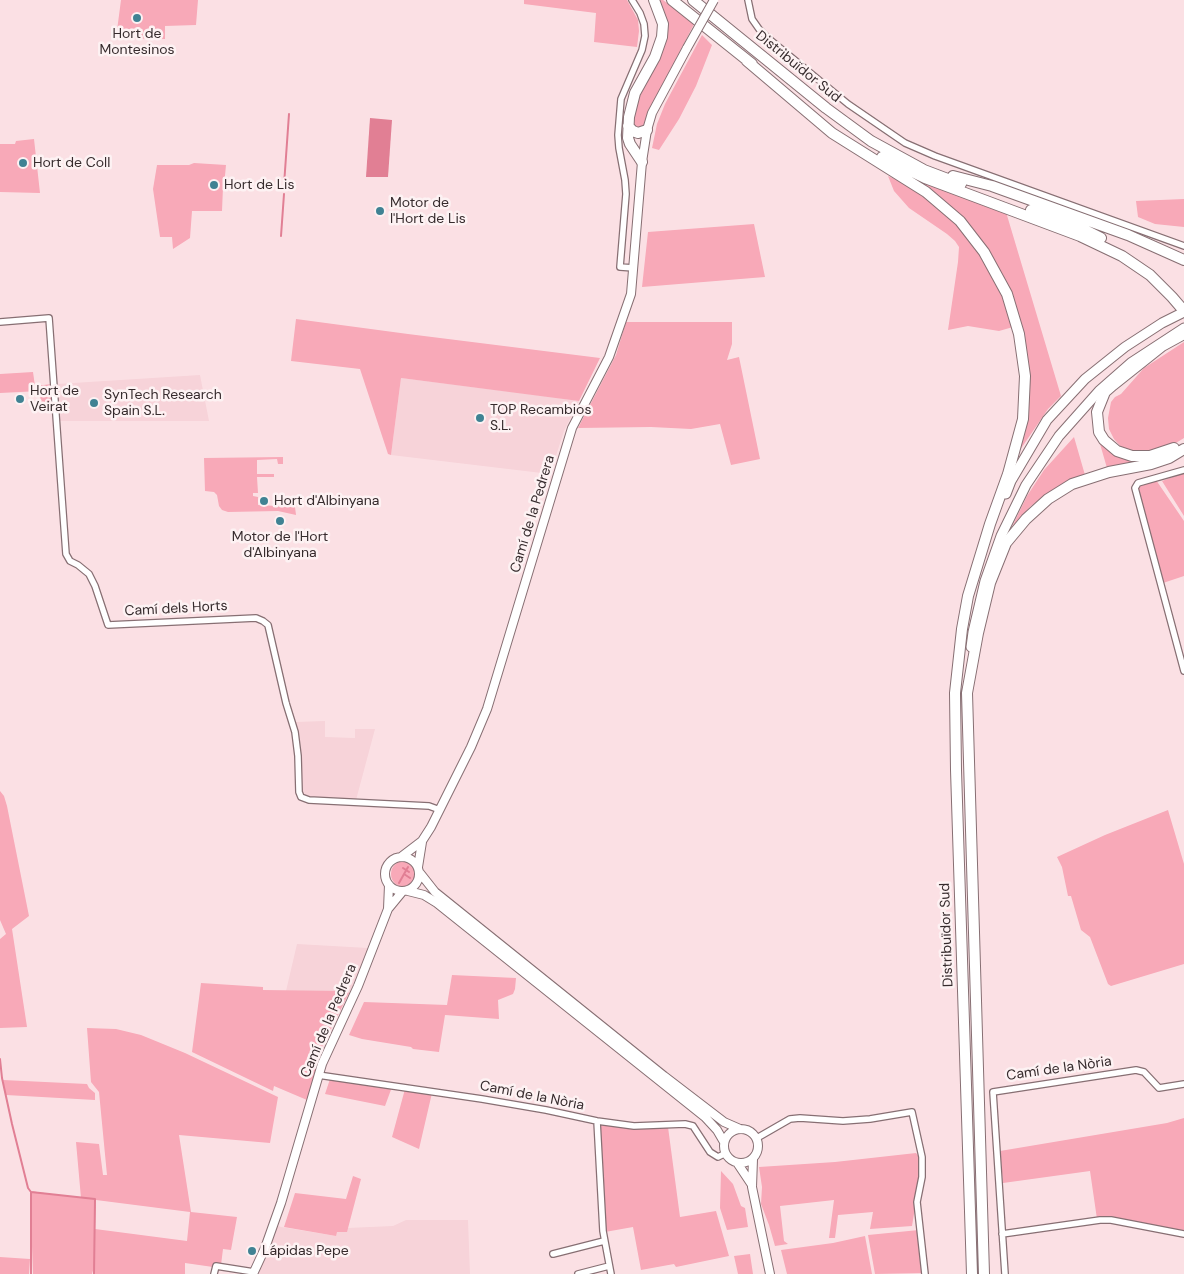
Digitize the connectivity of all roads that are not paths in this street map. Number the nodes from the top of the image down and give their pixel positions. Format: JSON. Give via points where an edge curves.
{"nodes":[{"id":1,"x":632,"y":0,"type":"edge"},
{"id":2,"x":654,"y":0,"type":"edge"},
{"id":3,"x":672,"y":0,"type":"edge"},
{"id":4,"x":693,"y":0,"type":"edge"},
{"id":5,"x":714,"y":0,"type":"edge"},
{"id":6,"x":748,"y":0,"type":"edge"},
{"id":7,"x":747,"y":61,"type":"junction"},
{"id":8,"x":628,"y":126,"type":"junction"},
{"id":9,"x":647,"y":130,"type":"junction"},
{"id":10,"x":887,"y":151,"type":"junction"},
{"id":11,"x":642,"y":162,"type":"junction"},
{"id":12,"x":1184,"y":246,"type":"edge"},
{"id":13,"x":1184,"y":260,"type":"edge"},
{"id":14,"x":634,"y":268,"type":"junction"},
{"id":15,"x":1178,"y":297,"type":"edge"},
{"id":16,"x":1184,"y":312,"type":"edge"},
{"id":17,"x":0,"y":322,"type":"edge"},
{"id":18,"x":1184,"y":328,"type":"edge"},
{"id":19,"x":1184,"y":334,"type":"edge"},
{"id":20,"x":1184,"y":443,"type":"edge"},
{"id":21,"x":1184,"y":449,"type":"edge"},
{"id":22,"x":1184,"y":470,"type":"edge"},
{"id":23,"x":968,"y":596,"type":"junction"},
{"id":24,"x":1184,"y":671,"type":"edge"},
{"id":25,"x":967,"y":693,"type":"junction"},
{"id":26,"x":440,"y":810,"type":"junction"},
{"id":27,"x":422,"y":841,"type":"junction"},
{"id":28,"x":401,"y":857,"type":"junction"},
{"id":29,"x":419,"y":870,"type":"junction"},
{"id":30,"x":389,"y":885,"type":"junction"},
{"id":31,"x":405,"y":891,"type":"junction"},
{"id":32,"x":388,"y":909,"type":"junction"},
{"id":33,"x":318,"y":1075,"type":"junction"},
{"id":34,"x":1184,"y":1084,"type":"edge"},
{"id":35,"x":596,"y":1121,"type":"junction"},
{"id":36,"x":740,"y":1129,"type":"junction"},
{"id":37,"x":756,"y":1138,"type":"junction"},
{"id":38,"x":724,"y":1142,"type":"junction"},
{"id":39,"x":726,"y":1153,"type":"junction"},
{"id":40,"x":753,"y":1159,"type":"junction"},
{"id":41,"x":738,"y":1164,"type":"junction"},
{"id":42,"x":752,"y":1187,"type":"junction"},
{"id":43,"x":1002,"y":1234,"type":"junction"},
{"id":44,"x":1184,"y":1234,"type":"edge"},
{"id":45,"x":604,"y":1241,"type":"junction"},
{"id":46,"x":553,"y":1254,"type":"dead end"},
{"id":47,"x":609,"y":1266,"type":"junction"},
{"id":48,"x":253,"y":1273,"type":"edge"},
{"id":49,"x":214,"y":1274,"type":"edge"},
{"id":50,"x":578,"y":1274,"type":"edge"},
{"id":51,"x":611,"y":1274,"type":"edge"},
{"id":52,"x":770,"y":1274,"type":"edge"},
{"id":53,"x":926,"y":1274,"type":"edge"},
{"id":54,"x":971,"y":1274,"type":"edge"},
{"id":55,"x":985,"y":1274,"type":"edge"},
{"id":56,"x":1005,"y":1274,"type":"edge"}],
"edges":[{"from":1,"to":14,"type":"street","via":[[642,18],[645,36],[622,100],[618,135],[626,194],[620,268]]},
{"from":2,"to":8,"type":"highway","via":[[662,24],[662,36],[655,57],[635,93]]},
{"from":3,"to":7,"type":"highway","name":"Distribuïdor Sud"},
{"from":4,"to":10,"type":"highway","name":"Distribuïdor Sud","via":[[826,108]]},
{"from":5,"to":9,"type":"street","name":"Camí de la Pedrera","bridge":true,"via":[[652,113]]},
{"from":6,"to":12,"type":"street","via":[[752,19],[768,38],[848,104],[905,143]]},
{"from":7,"to":15,"type":"highway","via":[[834,128],[870,150],[925,178],[1097,244],[1122,256]]},
{"from":7,"to":23,"type":"highway","name":"Distribuïdor Sud","via":[[832,133],[926,192],[960,221],[984,252],[1007,294],[1020,334],[1025,376],[1023,419]]},
{"from":8,"to":9,"type":"highway","via":[[633,132]]},
{"from":8,"to":11,"type":"highway","via":[[630,144]]},
{"from":9,"to":11,"type":"street","name":"Camí de la Pedrera"},
{"from":10,"to":13,"type":"highway","via":[[1128,235]]},
{"from":10,"to":15,"type":"highway","via":[[924,170],[1081,228],[1123,249],[1153,270]]},
{"from":11,"to":14,"type":"street","name":"Camí de la Pedrera"},
{"from":14,"to":26,"type":"street","name":"Camí de la Pedrera","via":[[631,294],[609,357],[572,428],[490,701]]},
{"from":15,"to":16,"type":"highway"},
{"from":16,"to":23,"type":"main road","via":[[1118,352],[1085,379],[1047,420],[1011,481]]},
{"from":17,"to":26,"type":"street","name":"Camí dels Horts","via":[[49,318],[66,554],[70,561],[89,574],[108,625],[256,618],[264,621],[268,625],[295,732],[301,796],[309,800],[429,806]]},
{"from":18,"to":25,"type":"main road","via":[[1132,362],[1099,391],[1059,436],[1026,485],[1001,536],[985,581],[973,632]]},
{"from":19,"to":20,"type":"highway","via":[[1162,346],[1105,392],[1097,412],[1099,432],[1104,440],[1124,454],[1150,456]]},
{"from":21,"to":25,"type":"highway","name":"Distribuïdor Sud","via":[[1160,461],[1072,484],[1026,518],[1006,543],[990,583]]},
{"from":22,"to":24,"type":"street","via":[[1138,483],[1135,488]]},
{"from":23,"to":54,"type":"highway","name":"Distribuïdor Sud","via":[[955,702]]},
{"from":25,"to":55,"type":"highway","name":"Distribuïdor Sud"},
{"from":26,"to":27,"type":"street","name":"Camí de la Pedrera"},
{"from":27,"to":28,"type":"street","name":"Camí de la Pedrera"},
{"from":27,"to":29,"type":"street","name":"Camí de la Pedrera"},
{"from":28,"to":29,"type":"street","via":[[412,860]]},
{"from":28,"to":30,"type":"street","via":[[386,868]]},
{"from":29,"to":31,"type":"street","via":[[416,885]]},
{"from":29,"to":36,"type":"street","via":[[435,892],[671,1081],[724,1122]]},
{"from":30,"to":31,"type":"street","via":[[395,890]]},
{"from":30,"to":32,"type":"street","name":"Camí de la Pedrera"},
{"from":31,"to":32,"type":"street","name":"Camí de la Pedrera"},
{"from":31,"to":38,"type":"street","via":[[424,895],[437,903],[705,1118],[718,1130]]},
{"from":32,"to":33,"type":"street","name":"Camí de la Pedrera"},
{"from":33,"to":35,"type":"street","name":"Camí de la Nòria","via":[[482,1099]]},
{"from":33,"to":48,"type":"street","name":"Camí de la Pedrera","via":[[281,1203]]},
{"from":34,"to":43,"type":"street","name":"Camí de la Nòria","via":[[1159,1088],[1144,1072],[1136,1070],[993,1092]]},
{"from":35,"to":39,"type":"street","name":"Camí de la Nòria","via":[[634,1126],[685,1124],[693,1126],[710,1152],[718,1157]]},
{"from":35,"to":45,"type":"street"},
{"from":36,"to":37,"type":"street","via":[[749,1130]]},
{"from":36,"to":38,"type":"street","via":[[730,1133]]},
{"from":37,"to":40,"type":"street","via":[[759,1148]]},
{"from":37,"to":53,"type":"street","via":[[790,1119],[843,1121],[912,1112],[922,1157],[917,1202]]},
{"from":38,"to":39,"type":"street"},
{"from":39,"to":41,"type":"street"},
{"from":40,"to":41,"type":"street"},
{"from":40,"to":42,"type":"street"},
{"from":41,"to":42,"type":"street"},
{"from":42,"to":52,"type":"street"},
{"from":43,"to":44,"type":"street","via":[[1111,1220]]},
{"from":43,"to":56,"type":"street","name":"Camí de la Nòria"},
{"from":45,"to":46,"type":"street"},
{"from":45,"to":47,"type":"street"},
{"from":47,"to":50,"type":"street"},
{"from":47,"to":51,"type":"street"},
{"from":48,"to":49,"type":"street","via":[[216,1266]]}]}
